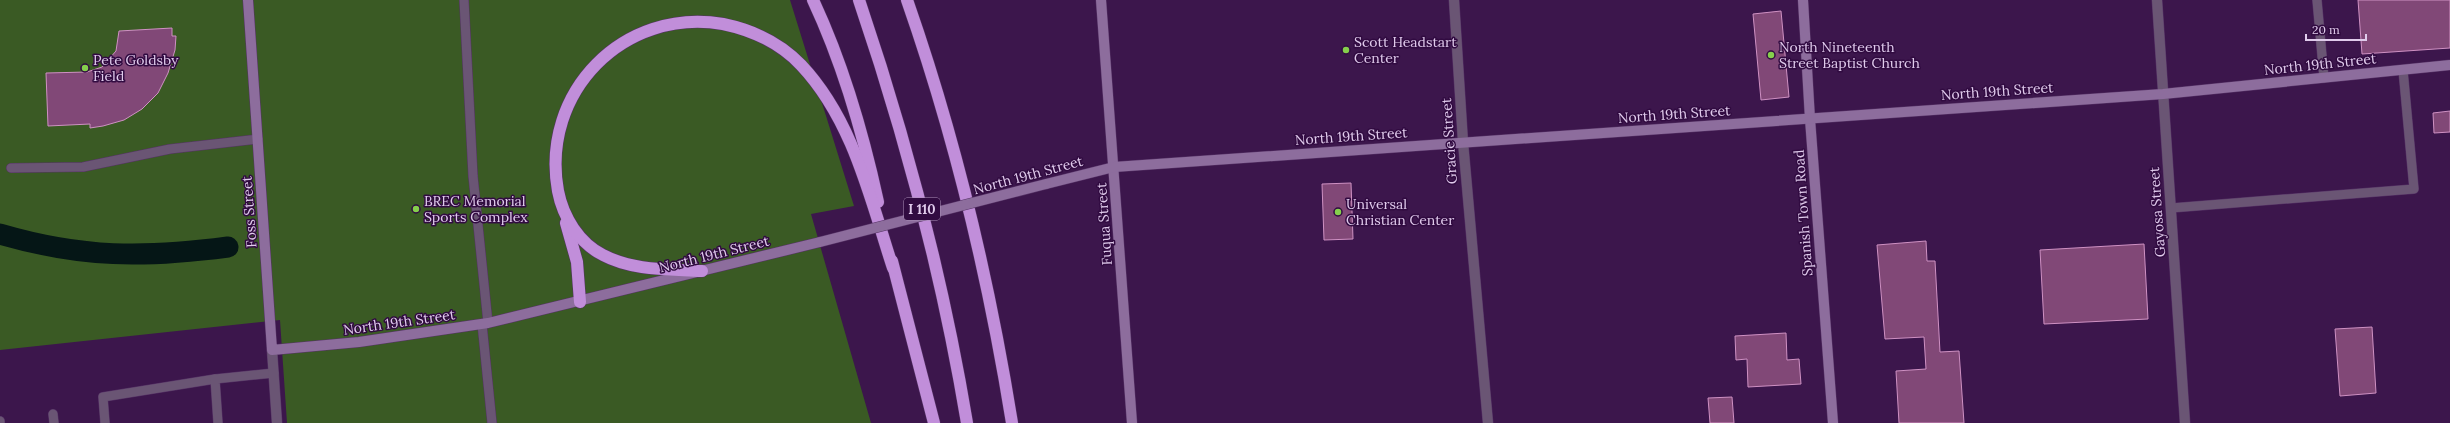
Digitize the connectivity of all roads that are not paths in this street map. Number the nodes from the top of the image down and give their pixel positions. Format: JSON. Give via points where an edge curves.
{"nodes":[{"id":1,"x":248,"y":0,"type":"edge"},
{"id":2,"x":464,"y":0,"type":"edge"},
{"id":3,"x":813,"y":0,"type":"edge"},
{"id":4,"x":859,"y":0,"type":"edge"},
{"id":5,"x":907,"y":0,"type":"edge"},
{"id":6,"x":1101,"y":0,"type":"edge"},
{"id":7,"x":1454,"y":0,"type":"edge"},
{"id":8,"x":1803,"y":0,"type":"edge"},
{"id":9,"x":2157,"y":0,"type":"edge"},
{"id":10,"x":2317,"y":0,"type":"edge"},
{"id":11,"x":2450,"y":65,"type":"edge"},
{"id":12,"x":2403,"y":70,"type":"junction"},
{"id":13,"x":2324,"y":78,"type":"junction"},
{"id":14,"x":2164,"y":94,"type":"junction"},
{"id":15,"x":1810,"y":118,"type":"junction"},
{"id":16,"x":258,"y":139,"type":"junction"},
{"id":17,"x":1463,"y":142,"type":"junction"},
{"id":18,"x":11,"y":168,"type":"dead end"},
{"id":19,"x":1114,"y":168,"type":"junction"},
{"id":20,"x":560,"y":203,"type":"junction"},
{"id":21,"x":2171,"y":208,"type":"junction"},
{"id":22,"x":893,"y":268,"type":"junction"},
{"id":23,"x":702,"y":271,"type":"junction"},
{"id":24,"x":580,"y":302,"type":"junction"},
{"id":25,"x":485,"y":323,"type":"junction"},
{"id":26,"x":272,"y":350,"type":"junction"},
{"id":27,"x":274,"y":372,"type":"junction"},
{"id":28,"x":215,"y":378,"type":"junction"},
{"id":29,"x":105,"y":423,"type":"edge"},
{"id":30,"x":218,"y":423,"type":"edge"},
{"id":31,"x":277,"y":423,"type":"edge"},
{"id":32,"x":492,"y":423,"type":"edge"},
{"id":33,"x":934,"y":423,"type":"edge"},
{"id":34,"x":967,"y":423,"type":"edge"},
{"id":35,"x":1012,"y":423,"type":"edge"},
{"id":36,"x":1132,"y":423,"type":"edge"},
{"id":37,"x":1488,"y":423,"type":"edge"},
{"id":38,"x":1833,"y":423,"type":"edge"},
{"id":39,"x":2185,"y":423,"type":"edge"}],
"edges":[{"from":1,"to":16,"type":"street","name":"Foss Street"},
{"from":2,"to":25,"type":"lane","via":[[473,176]]},
{"from":3,"to":22,"type":"highway","via":[[837,56],[856,113],[870,162]]},
{"from":4,"to":34,"type":"highway","number":"I 110","via":[[918,193],[951,334]]},
{"from":5,"to":35,"type":"highway","via":[[942,108],[980,253],[1000,347]]},
{"from":6,"to":19,"type":"street","name":"Fuqua Street"},
{"from":7,"to":17,"type":"street","name":"Gracie Street"},
{"from":8,"to":15,"type":"street","name":"Spanish Town Road"},
{"from":9,"to":14,"type":"street","name":"Gayosa Street"},
{"from":10,"to":13,"type":"lane"},
{"from":11,"to":12,"type":"street","name":"North 19th Street"},
{"from":12,"to":13,"type":"street","name":"North 19th Street"},
{"from":12,"to":21,"type":"lane","via":[[2414,189]]},
{"from":13,"to":14,"type":"street","name":"North 19th Street"},
{"from":14,"to":15,"type":"street","name":"North 19th Street"},
{"from":14,"to":21,"type":"street","name":"Gayosa Street"},
{"from":15,"to":17,"type":"street","name":"North 19th Street"},
{"from":15,"to":38,"type":"street","name":"Spanish Town Road"},
{"from":16,"to":18,"type":"lane","via":[[170,149],[83,166]]},
{"from":16,"to":26,"type":"street","name":"Foss Street"},
{"from":17,"to":19,"type":"street","name":"North 19th Street"},
{"from":17,"to":37,"type":"street","name":"Gracie Street"},
{"from":19,"to":23,"type":"street","name":"North 19th Street","bridge":true},
{"from":19,"to":36,"type":"street","name":"Fuqua Street"},
{"from":20,"to":22,"type":"highway","via":[[556,173],[560,126],[576,88],[596,64],[625,42],[658,28],[687,22],[728,25],[752,32],[779,46],[800,63],[830,102],[859,165]]},
{"from":20,"to":23,"type":"highway","via":[[581,238],[601,254],[632,266]]},
{"from":20,"to":24,"type":"highway","via":[[576,262]]},
{"from":21,"to":39,"type":"street","name":"Gayosa Street"},
{"from":22,"to":33,"type":"highway"},
{"from":23,"to":24,"type":"street","name":"North 19th Street"},
{"from":24,"to":25,"type":"street","name":"North 19th Street"},
{"from":25,"to":26,"type":"street","name":"North 19th Street","via":[[359,342]]},
{"from":25,"to":32,"type":"lane"},
{"from":26,"to":27,"type":"street","name":"Foss Street"},
{"from":27,"to":28,"type":"lane"},
{"from":27,"to":31,"type":"street","name":"Foss Street"},
{"from":28,"to":29,"type":"lane","via":[[103,397]]},
{"from":28,"to":30,"type":"lane"}]}
